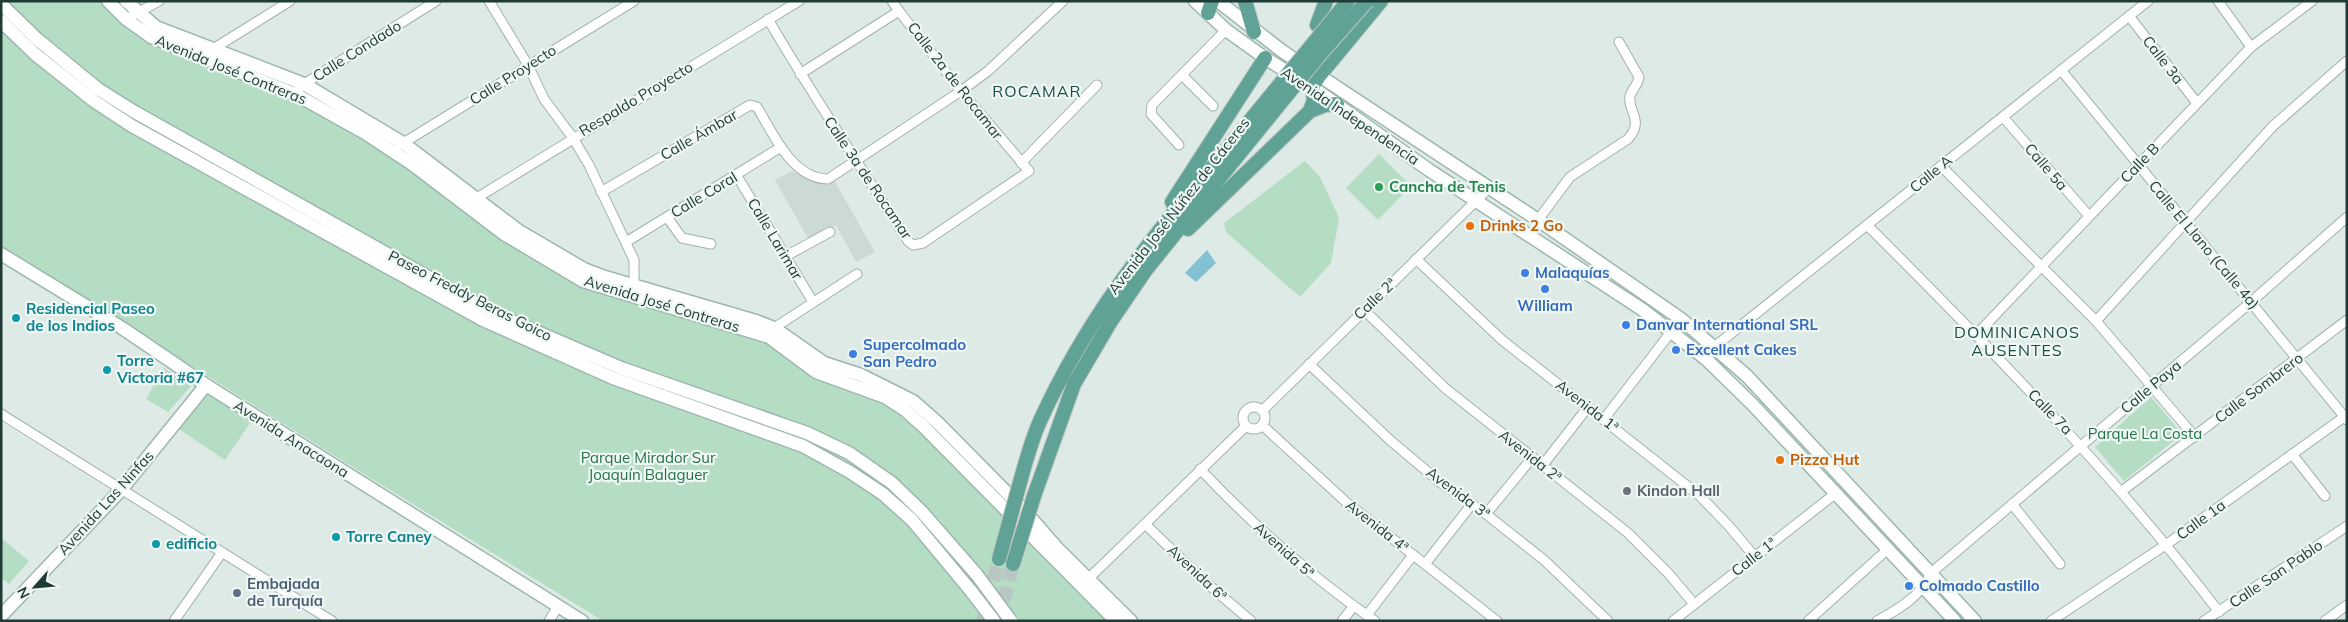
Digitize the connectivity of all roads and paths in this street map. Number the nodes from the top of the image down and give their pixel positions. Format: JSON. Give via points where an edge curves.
{"nodes":[{"id":1,"x":108,"y":1,"type":"edge"},
{"id":2,"x":126,"y":1,"type":"edge"},
{"id":3,"x":159,"y":1,"type":"edge"},
{"id":4,"x":290,"y":1,"type":"edge"},
{"id":5,"x":436,"y":1,"type":"edge"},
{"id":6,"x":489,"y":1,"type":"edge"},
{"id":7,"x":634,"y":1,"type":"edge"},
{"id":8,"x":799,"y":1,"type":"edge"},
{"id":9,"x":892,"y":1,"type":"edge"},
{"id":10,"x":1063,"y":1,"type":"edge"},
{"id":11,"x":1195,"y":1,"type":"edge"},
{"id":12,"x":1218,"y":1,"type":"edge"},
{"id":13,"x":1245,"y":1,"type":"edge"},
{"id":14,"x":1326,"y":1,"type":"edge"},
{"id":15,"x":1348,"y":1,"type":"edge"},
{"id":16,"x":1367,"y":1,"type":"edge"},
{"id":17,"x":1381,"y":1,"type":"edge"},
{"id":18,"x":2148,"y":1,"type":"edge"},
{"id":19,"x":2218,"y":1,"type":"edge"},
{"id":20,"x":2312,"y":1,"type":"edge"},
{"id":21,"x":1,"y":4,"type":"edge"},
{"id":22,"x":1210,"y":7,"type":"edge"},
{"id":23,"x":899,"y":11,"type":"junction"},
{"id":24,"x":139,"y":13,"type":"junction"},
{"id":25,"x":2129,"y":16,"type":"junction"},
{"id":26,"x":126,"y":19,"type":"junction"},
{"id":27,"x":768,"y":19,"type":"junction"},
{"id":28,"x":1,"y":21,"type":"edge"},
{"id":29,"x":1226,"y":30,"type":"junction"},
{"id":30,"x":1254,"y":32,"type":"junction"},
{"id":31,"x":1619,"y":42,"type":"dead end"},
{"id":32,"x":2250,"y":47,"type":"junction"},
{"id":33,"x":213,"y":50,"type":"junction"},
{"id":34,"x":1265,"y":58,"type":"junction"},
{"id":35,"x":2347,"y":61,"type":"edge"},
{"id":36,"x":528,"y":66,"type":"junction"},
{"id":37,"x":2061,"y":70,"type":"junction"},
{"id":38,"x":800,"y":74,"type":"junction"},
{"id":39,"x":1182,"y":75,"type":"junction"},
{"id":40,"x":1316,"y":81,"type":"junction"},
{"id":41,"x":304,"y":84,"type":"junction"},
{"id":42,"x":1097,"y":85,"type":"dead end"},
{"id":43,"x":961,"y":92,"type":"junction"},
{"id":44,"x":295,"y":94,"type":"junction"},
{"id":45,"x":2197,"y":103,"type":"junction"},
{"id":46,"x":1337,"y":104,"type":"junction"},
{"id":47,"x":1213,"y":106,"type":"dead end"},
{"id":48,"x":1310,"y":111,"type":"junction"},
{"id":49,"x":2003,"y":117,"type":"junction"},
{"id":50,"x":1250,"y":118,"type":"junction"},
{"id":51,"x":1406,"y":135,"type":"junction"},
{"id":52,"x":573,"y":138,"type":"junction"},
{"id":53,"x":404,"y":143,"type":"junction"},
{"id":54,"x":1180,"y":145,"type":"dead end"},
{"id":55,"x":781,"y":147,"type":"junction"},
{"id":56,"x":1397,"y":147,"type":"junction"},
{"id":57,"x":392,"y":151,"type":"junction"},
{"id":58,"x":857,"y":161,"type":"junction"},
{"id":59,"x":1021,"y":163,"type":"junction"},
{"id":60,"x":2138,"y":165,"type":"junction"},
{"id":61,"x":1941,"y":166,"type":"junction"},
{"id":62,"x":1028,"y":171,"type":"joint"},
{"id":63,"x":1217,"y":171,"type":"junction"},
{"id":64,"x":737,"y":176,"type":"junction"},
{"id":65,"x":1488,"y":189,"type":"junction"},
{"id":66,"x":601,"y":192,"type":"junction"},
{"id":67,"x":475,"y":199,"type":"junction"},
{"id":68,"x":1476,"y":200,"type":"junction"},
{"id":69,"x":2089,"y":216,"type":"junction"},
{"id":70,"x":2347,"y":217,"type":"edge"},
{"id":71,"x":667,"y":218,"type":"junction"},
{"id":72,"x":1538,"y":220,"type":"junction"},
{"id":73,"x":2185,"y":223,"type":"junction"},
{"id":74,"x":1867,"y":225,"type":"junction"},
{"id":75,"x":334,"y":232,"type":"junction"},
{"id":76,"x":830,"y":232,"type":"dead end"},
{"id":77,"x":626,"y":242,"type":"junction"},
{"id":78,"x":711,"y":244,"type":"dead end"},
{"id":79,"x":1,"y":254,"type":"edge"},
{"id":80,"x":786,"y":256,"type":"junction"},
{"id":81,"x":1136,"y":258,"type":"junction"},
{"id":82,"x":1416,"y":259,"type":"junction"},
{"id":83,"x":2042,"y":266,"type":"junction"},
{"id":84,"x":1145,"y":271,"type":"junction"},
{"id":85,"x":857,"y":274,"type":"dead end"},
{"id":86,"x":634,"y":292,"type":"junction"},
{"id":87,"x":813,"y":302,"type":"junction"},
{"id":88,"x":2251,"y":302,"type":"junction"},
{"id":89,"x":1364,"y":310,"type":"junction"},
{"id":90,"x":1681,"y":319,"type":"junction"},
{"id":91,"x":2347,"y":320,"type":"edge"},
{"id":92,"x":2096,"y":321,"type":"junction"},
{"id":93,"x":774,"y":328,"type":"junction"},
{"id":94,"x":1671,"y":332,"type":"junction"},
{"id":95,"x":1977,"y":334,"type":"junction"},
{"id":96,"x":1714,"y":347,"type":"junction"},
{"id":97,"x":2297,"y":359,"type":"junction"},
{"id":98,"x":1308,"y":364,"type":"junction"},
{"id":99,"x":206,"y":385,"type":"junction"},
{"id":100,"x":2152,"y":385,"type":"junction"},
{"id":101,"x":1588,"y":407,"type":"junction"},
{"id":102,"x":1263,"y":410,"type":"junction"},
{"id":103,"x":1,"y":414,"type":"edge"},
{"id":104,"x":2346,"y":417,"type":"edge"},
{"id":105,"x":1604,"y":419,"type":"junction"},
{"id":106,"x":1262,"y":425,"type":"junction"},
{"id":107,"x":1246,"y":426,"type":"junction"},
{"id":108,"x":2195,"y":437,"type":"junction"},
{"id":109,"x":2082,"y":446,"type":"junction"},
{"id":110,"x":2292,"y":454,"type":"junction"},
{"id":111,"x":1532,"y":458,"type":"junction"},
{"id":112,"x":1542,"y":466,"type":"junction"},
{"id":113,"x":1200,"y":470,"type":"junction"},
{"id":114,"x":121,"y":490,"type":"junction"},
{"id":115,"x":2122,"y":491,"type":"junction"},
{"id":116,"x":1836,"y":493,"type":"junction"},
{"id":117,"x":2325,"y":496,"type":"dead end"},
{"id":118,"x":1472,"y":504,"type":"junction"},
{"id":119,"x":2012,"y":504,"type":"junction"},
{"id":120,"x":1486,"y":514,"type":"junction"},
{"id":121,"x":1144,"y":524,"type":"junction"},
{"id":122,"x":2347,"y":526,"type":"edge"},
{"id":123,"x":2168,"y":544,"type":"junction"},
{"id":124,"x":1888,"y":549,"type":"junction"},
{"id":125,"x":221,"y":554,"type":"junction"},
{"id":126,"x":1414,"y":555,"type":"junction"},
{"id":127,"x":1755,"y":557,"type":"junction"},
{"id":128,"x":999,"y":559,"type":"tunnel mouth"},
{"id":129,"x":1014,"y":564,"type":"tunnel mouth"},
{"id":130,"x":1425,"y":564,"type":"junction"},
{"id":131,"x":2060,"y":564,"type":"dead end"},
{"id":132,"x":1931,"y":574,"type":"junction"},
{"id":133,"x":1084,"y":582,"type":"junction"},
{"id":134,"x":1924,"y":588,"type":"junction"},
{"id":135,"x":1694,"y":604,"type":"junction"},
{"id":136,"x":558,"y":606,"type":"junction"},
{"id":137,"x":1353,"y":607,"type":"junction"},
{"id":138,"x":2346,"y":607,"type":"edge"},
{"id":139,"x":2219,"y":612,"type":"junction"},
{"id":140,"x":1366,"y":615,"type":"junction"},
{"id":141,"x":1,"y":616,"type":"edge"},
{"id":142,"x":1951,"y":619,"type":"edge"},
{"id":143,"x":331,"y":620,"type":"edge"},
{"id":144,"x":174,"y":621,"type":"edge"},
{"id":145,"x":549,"y":621,"type":"edge"},
{"id":146,"x":582,"y":621,"type":"edge"},
{"id":147,"x":994,"y":621,"type":"edge"},
{"id":148,"x":1011,"y":621,"type":"edge"},
{"id":149,"x":1116,"y":621,"type":"edge"},
{"id":150,"x":1131,"y":621,"type":"edge"},
{"id":151,"x":1251,"y":621,"type":"edge"},
{"id":152,"x":1342,"y":621,"type":"edge"},
{"id":153,"x":1375,"y":621,"type":"edge"},
{"id":154,"x":1497,"y":621,"type":"edge"},
{"id":155,"x":1608,"y":621,"type":"edge"},
{"id":156,"x":1673,"y":621,"type":"edge"},
{"id":157,"x":1808,"y":621,"type":"edge"},
{"id":158,"x":1877,"y":621,"type":"edge"},
{"id":159,"x":1975,"y":621,"type":"edge"},
{"id":160,"x":2051,"y":621,"type":"edge"},
{"id":161,"x":2204,"y":621,"type":"edge"},
{"id":162,"x":2325,"y":621,"type":"edge"}],
"edges":[{"from":1,"to":26,"type":"main road","name":"Avenida José Contreras"},
{"from":2,"to":24,"type":"main road","name":"Avenida José Contreras"},
{"from":3,"to":24,"type":"street"},
{"from":4,"to":33,"type":"street"},
{"from":5,"to":41,"type":"street","name":"Calle Condado"},
{"from":6,"to":36,"type":"street"},
{"from":7,"to":36,"type":"street","name":"Calle Proyecto"},
{"from":8,"to":27,"type":"street","name":"Respaldo Proyecto"},
{"from":9,"to":23,"type":"street"},
{"from":10,"to":43,"type":"street","name":"Calle Ámbar"},
{"from":11,"to":22,"type":"main road","name":"Avenida Independencia"},
{"from":12,"to":30,"type":"main road","name":"Avenida Independencia"},
{"from":13,"to":30,"type":"main road"},
{"from":14,"to":50,"type":"main road","bridge":true,"via":[[1317,25]]},
{"from":15,"to":50,"type":"main road","name":"Avenida José Núñez de Cáceres","bridge":true},
{"from":16,"to":63,"type":"main road","name":"Avenida José Núñez de Cáceres","bridge":true},
{"from":17,"to":40,"type":"main road"},
{"from":18,"to":25,"type":"street","name":"Calle A"},
{"from":19,"to":32,"type":"street"},
{"from":20,"to":32,"type":"street","name":"Calle B"},
{"from":21,"to":75,"type":"main road","name":"Paseo Freddy Beras Goico","via":[[36,39],[98,89]]},
{"from":22,"to":29,"type":"main road","name":"Avenida Independencia"},
{"from":23,"to":38,"type":"street","name":"Calle 2a de Rocamar"},
{"from":23,"to":43,"type":"street","name":"Calle 2a de Rocamar"},
{"from":24,"to":26,"type":"street"},
{"from":24,"to":33,"type":"main road","name":"Avenida José Contreras","via":[[156,26]]},
{"from":25,"to":37,"type":"street","name":"Calle A"},
{"from":25,"to":45,"type":"street","name":"Calle 3a"},
{"from":26,"to":44,"type":"main road","name":"Avenida José Contreras","via":[[151,38]]},
{"from":27,"to":38,"type":"street","name":"Calle 3a de Rocamar"},
{"from":27,"to":52,"type":"street","name":"Respaldo Proyecto"},
{"from":28,"to":75,"type":"main road","name":"Paseo Freddy Beras Goico","via":[[35,54],[94,101],[132,126]]},
{"from":29,"to":34,"type":"main road","name":"Avenida Independencia"},
{"from":29,"to":39,"type":"street"},
{"from":30,"to":40,"type":"main road","name":"Avenida Independencia"},
{"from":31,"to":72,"type":"street","via":[[1638,77],[1630,95],[1636,125],[1634,133],[1570,177]]},
{"from":32,"to":45,"type":"street","name":"Calle B"},
{"from":33,"to":41,"type":"main road","name":"Avenida José Contreras"},
{"from":34,"to":40,"type":"main road","name":"Avenida Independencia"},
{"from":34,"to":81,"type":"main road"},
{"from":35,"to":73,"type":"street","via":[[2273,126]]},
{"from":36,"to":52,"type":"street","via":[[544,99]]},
{"from":36,"to":53,"type":"street","name":"Calle Proyecto"},
{"from":37,"to":49,"type":"street","name":"Calle A"},
{"from":37,"to":60,"type":"street","name":"Calle El Llano (Calle 4a)"},
{"from":38,"to":58,"type":"street","name":"Calle 3a de Rocamar"},
{"from":39,"to":47,"type":"street"},
{"from":39,"to":54,"type":"street","via":[[1150,110]]},
{"from":40,"to":46,"type":"main road","name":"Avenida Independencia"},
{"from":40,"to":48,"type":"main road"},
{"from":40,"to":51,"type":"main road","name":"Avenida Independencia"},
{"from":41,"to":44,"type":"street","name":"Calle Condado"},
{"from":41,"to":53,"type":"main road","name":"Avenida José Contreras"},
{"from":42,"to":59,"type":"street"},
{"from":43,"to":58,"type":"street","name":"Calle Ámbar"},
{"from":43,"to":59,"type":"street","name":"Calle 2a de Rocamar"},
{"from":44,"to":57,"type":"main road","name":"Avenida José Contreras"},
{"from":45,"to":60,"type":"street","name":"Calle B"},
{"from":46,"to":48,"type":"main road"},
{"from":46,"to":56,"type":"main road","name":"Avenida Independencia"},
{"from":48,"to":84,"type":"main road"},
{"from":49,"to":61,"type":"street","name":"Calle A"},
{"from":49,"to":69,"type":"street","name":"Calle 5a"},
{"from":50,"to":63,"type":"main road","name":"Avenida José Núñez de Cáceres","bridge":true},
{"from":51,"to":56,"type":"main road"},
{"from":51,"to":65,"type":"main road","name":"Avenida Independencia"},
{"from":52,"to":66,"type":"street"},
{"from":52,"to":67,"type":"street","name":"Respaldo Proyecto"},
{"from":53,"to":57,"type":"street","name":"Calle Proyecto"},
{"from":53,"to":67,"type":"main road","name":"Avenida José Contreras"},
{"from":55,"to":58,"type":"street","name":"Calle Ámbar","via":[[796,165],[817,178],[828,179]]},
{"from":55,"to":64,"type":"street","name":"Calle Coral"},
{"from":55,"to":66,"type":"street","name":"Calle Ámbar","via":[[757,107],[750,105]]},
{"from":56,"to":68,"type":"main road","name":"Avenida Independencia"},
{"from":57,"to":86,"type":"main road","name":"Avenida José Contreras","via":[[504,234],[582,281]]},
{"from":58,"to":62,"type":"street","name":"Calle 3a de Rocamar","via":[[913,245],[923,244]]},
{"from":59,"to":62,"type":"street","name":"Calle 2a de Rocamar"},
{"from":60,"to":69,"type":"street","name":"Calle B"},
{"from":60,"to":73,"type":"street","name":"Calle El Llano (Calle 4a)"},
{"from":61,"to":74,"type":"street","name":"Calle A"},
{"from":61,"to":83,"type":"street"},
{"from":63,"to":81,"type":"main road","name":"Avenida José Núñez de Cáceres"},
{"from":63,"to":84,"type":"main road","name":"Avenida José Núñez de Cáceres"},
{"from":64,"to":71,"type":"street","name":"Calle Coral"},
{"from":64,"to":80,"type":"street","name":"Calle Larimar"},
{"from":65,"to":68,"type":"street","name":"Calle 2ª"},
{"from":65,"to":72,"type":"main road","name":"Avenida Independencia"},
{"from":66,"to":77,"type":"street"},
{"from":67,"to":86,"type":"main road","name":"Avenida José Contreras","via":[[519,231],[584,269]]},
{"from":68,"to":82,"type":"street","name":"Calle 2ª"},
{"from":68,"to":94,"type":"main road","name":"Avenida Independencia"},
{"from":69,"to":83,"type":"street","name":"Calle B"},
{"from":70,"to":88,"type":"street","name":"Calle Paya"},
{"from":71,"to":77,"type":"street","name":"Calle Coral"},
{"from":71,"to":78,"type":"street","via":[[682,238]]},
{"from":72,"to":90,"type":"main road","name":"Avenida Independencia"},
{"from":73,"to":88,"type":"street","name":"Calle El Llano (Calle 4a)"},
{"from":73,"to":92,"type":"street"},
{"from":74,"to":95,"type":"street","name":"Calle 7a"},
{"from":74,"to":96,"type":"street","name":"Calle A"},
{"from":75,"to":147,"type":"main road","name":"Paseo Freddy Beras Goico","bridge":true,"via":[[483,320],[544,349],[613,378],[803,446],[827,459],[883,494],[912,520]]},
{"from":75,"to":148,"type":"main road","name":"Paseo Freddy Beras Goico","bridge":true,"via":[[548,337],[622,368],[807,433],[849,453],[892,483],[922,512],[977,575]]},
{"from":76,"to":80,"type":"street"},
{"from":77,"to":86,"type":"street","via":[[634,260]]},
{"from":79,"to":99,"type":"main road","name":"Avenida Anacaona","via":[[122,328]]},
{"from":80,"to":87,"type":"street","name":"Calle Larimar"},
{"from":81,"to":128,"type":"main road","name":"Avenida José Núñez de Cáceres","bridge":true,"via":[[1073,354],[1039,422]]},
{"from":82,"to":89,"type":"street","name":"Calle 2ª"},
{"from":82,"to":101,"type":"street","name":"Avenida 1ª","via":[[1478,320]]},
{"from":83,"to":92,"type":"street"},
{"from":83,"to":95,"type":"street","name":"Calle B"},
{"from":84,"to":129,"type":"main road","name":"Avenida José Núñez de Cáceres","bridge":true,"via":[[1074,384],[1034,496]]},
{"from":85,"to":87,"type":"street"},
{"from":86,"to":93,"type":"main road","name":"Avenida José Contreras","via":[[720,309]]},
{"from":86,"to":133,"type":"main road","name":"Avenida José Contreras","via":[[769,337],[816,372],[896,403]]},
{"from":87,"to":93,"type":"street"},
{"from":88,"to":97,"type":"street","name":"Calle El Llano (Calle 4a)"},
{"from":88,"to":100,"type":"street","name":"Calle Paya"},
{"from":89,"to":98,"type":"street","name":"Calle 2ª"},
{"from":89,"to":111,"type":"street","name":"Avenida 2ª","via":[[1446,388]]},
{"from":90,"to":94,"type":"street"},
{"from":90,"to":96,"type":"main road","name":"Avenida Independencia"},
{"from":91,"to":97,"type":"street","name":"Calle Sombrero"},
{"from":92,"to":100,"type":"street"},
{"from":93,"to":133,"type":"main road","name":"Avenida José Contreras","via":[[824,363],[861,375],[913,401],[1023,508]]},
{"from":94,"to":105,"type":"street"},
{"from":94,"to":116,"type":"main road","name":"Avenida Independencia","via":[[1734,385]]},
{"from":95,"to":109,"type":"street","name":"Calle 7a"},
{"from":96,"to":132,"type":"main road","name":"Avenida Independencia","via":[[1747,376]]},
{"from":97,"to":104,"type":"street","name":"Calle El Llano (Calle 4a)"},
{"from":97,"to":108,"type":"street","name":"Calle Sombrero"},
{"from":98,"to":102,"type":"street","name":"Calle 2ª"},
{"from":98,"to":118,"type":"street","name":"Avenida 3ª","via":[[1397,446]]},
{"from":99,"to":114,"type":"main road","name":"Avenida Las Ninfas"},
{"from":99,"to":136,"type":"main road","name":"Avenida Anacaona"},
{"from":100,"to":108,"type":"street"},
{"from":100,"to":109,"type":"street","name":"Calle Paya"},
{"from":101,"to":105,"type":"street","name":"Avenida 1ª"},
{"from":101,"to":112,"type":"street"},
{"from":102,"to":106,"type":"street","via":[[1266,415]]},
{"from":102,"to":107,"type":"street","via":[[1254,406],[1246,409],[1243,418]]},
{"from":103,"to":114,"type":"street"},
{"from":104,"to":110,"type":"street","name":"Calle 1a"},
{"from":105,"to":127,"type":"street","name":"Avenida 1ª","via":[[1700,496]]},
{"from":106,"to":107,"type":"street","via":[[1256,429]]},
{"from":106,"to":126,"type":"street","name":"Avenida 4ª","via":[[1323,483]]},
{"from":107,"to":113,"type":"street"},
{"from":108,"to":115,"type":"street","name":"Calle Sombrero"},
{"from":109,"to":115,"type":"street","name":"Calle 7a"},
{"from":109,"to":119,"type":"street","name":"Calle Paya"},
{"from":110,"to":117,"type":"street"},
{"from":110,"to":123,"type":"street","name":"Calle 1a"},
{"from":111,"to":112,"type":"street","name":"Avenida 2ª"},
{"from":111,"to":120,"type":"street"},
{"from":112,"to":135,"type":"street","name":"Avenida 2ª","via":[[1628,533]]},
{"from":113,"to":121,"type":"street"},
{"from":113,"to":137,"type":"street","name":"Avenida 5ª","via":[[1284,553]]},
{"from":114,"to":125,"type":"street"},
{"from":114,"to":141,"type":"main road","name":"Avenida Las Ninfas"},
{"from":115,"to":123,"type":"street","name":"Calle 7a"},
{"from":116,"to":124,"type":"main road","name":"Avenida Independencia"},
{"from":116,"to":127,"type":"street","name":"Calle 1ª"},
{"from":118,"to":120,"type":"street","name":"Avenida 3ª"},
{"from":118,"to":130,"type":"street"},
{"from":119,"to":131,"type":"street"},
{"from":119,"to":132,"type":"street","name":"Calle Paya"},
{"from":120,"to":155,"type":"street","name":"Avenida 3ª","via":[[1566,579]]},
{"from":121,"to":133,"type":"street"},
{"from":121,"to":151,"type":"street","name":"Avenida 6ª"},
{"from":122,"to":139,"type":"street","name":"Calle San Pablo"},
{"from":123,"to":139,"type":"street","name":"Calle 7a"},
{"from":123,"to":160,"type":"street","name":"Calle 1a"},
{"from":124,"to":134,"type":"main road","name":"Avenida Independencia"},
{"from":124,"to":157,"type":"street"},
{"from":125,"to":143,"type":"street"},
{"from":125,"to":144,"type":"street"},
{"from":126,"to":130,"type":"street","name":"Avenida 4ª"},
{"from":126,"to":140,"type":"street"},
{"from":127,"to":135,"type":"street","name":"Calle 1ª"},
{"from":130,"to":154,"type":"street","name":"Avenida 4ª"},
{"from":132,"to":134,"type":"street"},
{"from":132,"to":159,"type":"main road","name":"Avenida Independencia"},
{"from":133,"to":149,"type":"main road"},
{"from":133,"to":150,"type":"main road"},
{"from":134,"to":142,"type":"main road","name":"Avenida Independencia"},
{"from":134,"to":158,"type":"street"},
{"from":135,"to":156,"type":"street","name":"Calle 1ª"},
{"from":136,"to":145,"type":"street"},
{"from":136,"to":146,"type":"main road","name":"Avenida Anacaona"},
{"from":137,"to":140,"type":"street","name":"Avenida 5ª"},
{"from":137,"to":152,"type":"street"},
{"from":138,"to":162,"type":"street"},
{"from":139,"to":161,"type":"street","name":"Calle San Pablo"},
{"from":140,"to":153,"type":"street","name":"Avenida 5ª"}]}
